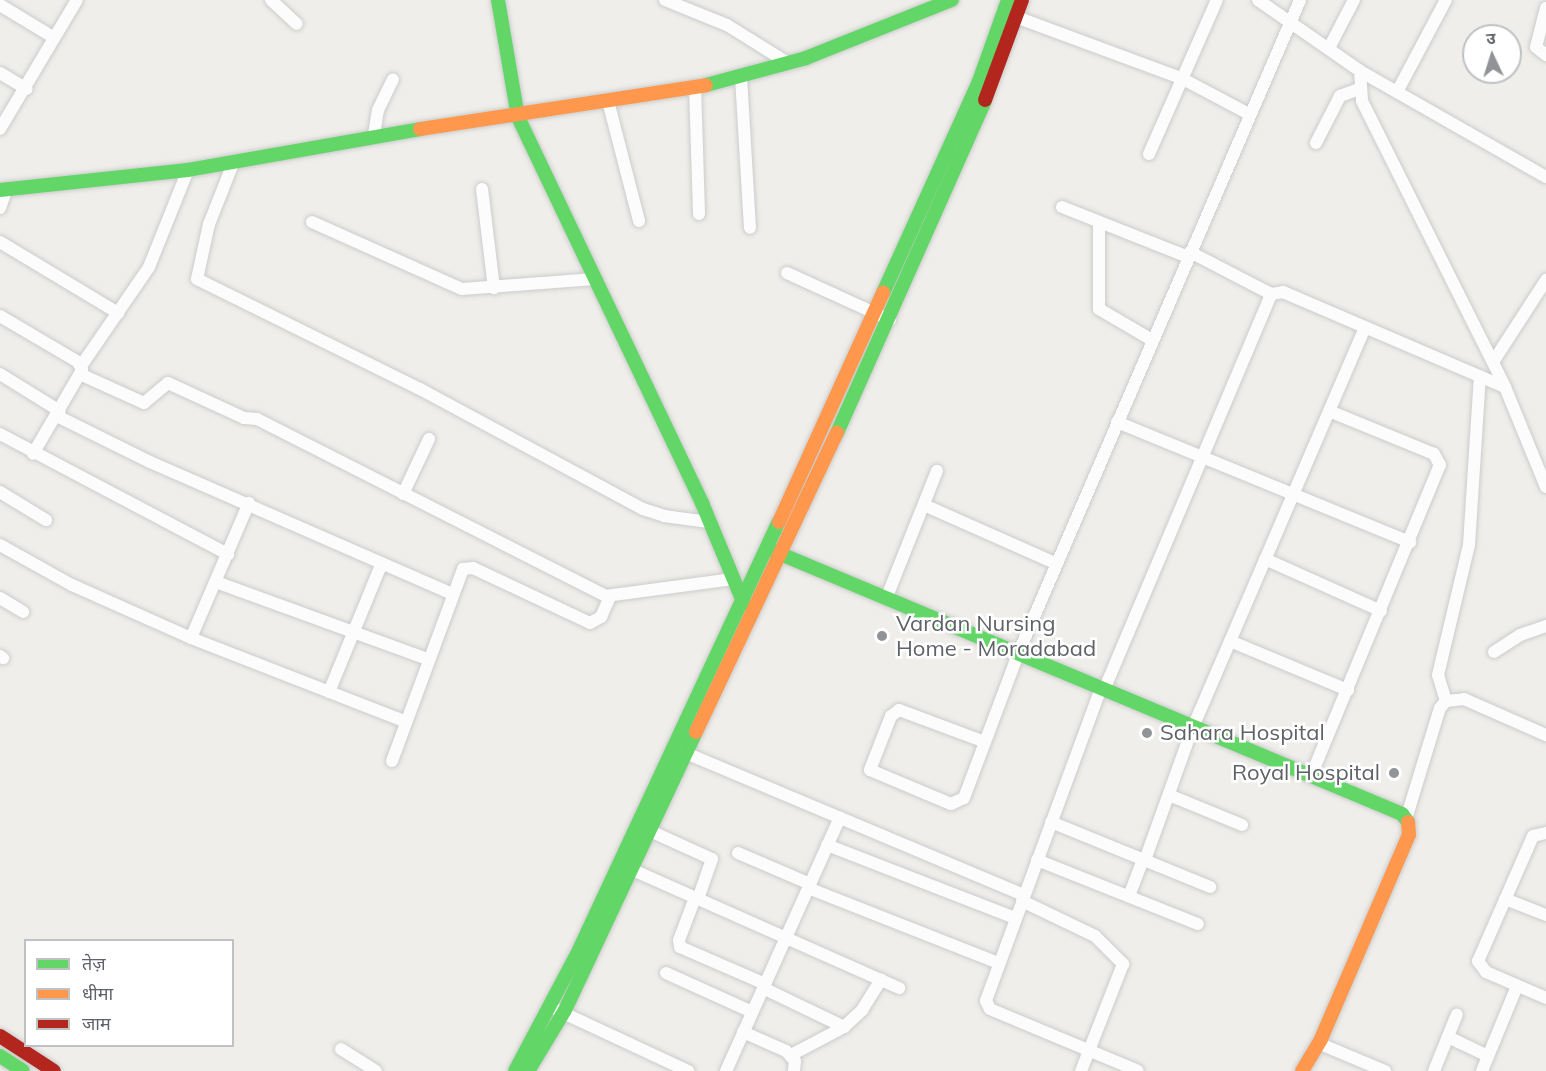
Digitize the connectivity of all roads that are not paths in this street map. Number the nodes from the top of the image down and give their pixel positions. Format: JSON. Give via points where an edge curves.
{"nodes":[{"id":1,"x":77,"y":0,"type":"edge"},
{"id":2,"x":271,"y":0,"type":"edge"},
{"id":3,"x":498,"y":0,"type":"edge"},
{"id":4,"x":665,"y":0,"type":"edge"},
{"id":5,"x":952,"y":0,"type":"edge"},
{"id":6,"x":1008,"y":0,"type":"edge"},
{"id":7,"x":1022,"y":0,"type":"edge"},
{"id":8,"x":1217,"y":0,"type":"edge"},
{"id":9,"x":1258,"y":0,"type":"edge"},
{"id":10,"x":1300,"y":0,"type":"edge"},
{"id":11,"x":1354,"y":0,"type":"edge"},
{"id":12,"x":1446,"y":0,"type":"edge"},
{"id":13,"x":0,"y":5,"type":"edge"},
{"id":14,"x":1546,"y":8,"type":"edge"},
{"id":15,"x":1016,"y":17,"type":"junction"},
{"id":16,"x":1289,"y":19,"type":"junction"},
{"id":17,"x":297,"y":24,"type":"dead end"},
{"id":18,"x":53,"y":37,"type":"junction"},
{"id":19,"x":1329,"y":48,"type":"junction"},
{"id":20,"x":1546,"y":55,"type":"edge"},
{"id":21,"x":788,"y":63,"type":"junction"},
{"id":22,"x":1360,"y":70,"type":"junction"},
{"id":23,"x":0,"y":73,"type":"edge"},
{"id":24,"x":741,"y":77,"type":"junction"},
{"id":25,"x":1181,"y":78,"type":"junction"},
{"id":26,"x":393,"y":79,"type":"dead end"},
{"id":27,"x":694,"y":86,"type":"junction"},
{"id":28,"x":27,"y":89,"type":"junction"},
{"id":29,"x":1359,"y":89,"type":"junction"},
{"id":30,"x":1397,"y":92,"type":"junction"},
{"id":31,"x":608,"y":102,"type":"junction"},
{"id":32,"x":1249,"y":114,"type":"junction"},
{"id":33,"x":518,"y":117,"type":"junction"},
{"id":34,"x":0,"y":129,"type":"edge"},
{"id":35,"x":374,"y":135,"type":"junction"},
{"id":36,"x":1316,"y":143,"type":"dead end"},
{"id":37,"x":1149,"y":154,"type":"dead end"},
{"id":38,"x":234,"y":161,"type":"junction"},
{"id":39,"x":188,"y":170,"type":"junction"},
{"id":40,"x":1546,"y":177,"type":"edge"},
{"id":41,"x":482,"y":189,"type":"dead end"},
{"id":42,"x":3,"y":191,"type":"edge"},
{"id":43,"x":1062,"y":207,"type":"dead end"},
{"id":44,"x":0,"y":208,"type":"edge"},
{"id":45,"x":699,"y":214,"type":"dead end"},
{"id":46,"x":639,"y":221,"type":"dead end"},
{"id":47,"x":312,"y":222,"type":"dead end"},
{"id":48,"x":1099,"y":222,"type":"junction"},
{"id":49,"x":750,"y":228,"type":"dead end"},
{"id":50,"x":0,"y":242,"type":"edge"},
{"id":51,"x":1189,"y":255,"type":"junction"},
{"id":52,"x":787,"y":273,"type":"dead end"},
{"id":53,"x":595,"y":279,"type":"junction"},
{"id":54,"x":1546,"y":280,"type":"edge"},
{"id":55,"x":494,"y":288,"type":"junction"},
{"id":56,"x":1271,"y":294,"type":"junction"},
{"id":57,"x":874,"y":312,"type":"junction"},
{"id":58,"x":118,"y":313,"type":"junction"},
{"id":59,"x":0,"y":316,"type":"edge"},
{"id":60,"x":890,"y":320,"type":"junction"},
{"id":61,"x":1365,"y":327,"type":"junction"},
{"id":62,"x":1152,"y":340,"type":"junction"},
{"id":63,"x":1493,"y":362,"type":"junction"},
{"id":64,"x":81,"y":371,"type":"junction"},
{"id":65,"x":0,"y":374,"type":"edge"},
{"id":66,"x":1480,"y":376,"type":"junction"},
{"id":67,"x":1505,"y":387,"type":"junction"},
{"id":68,"x":1329,"y":411,"type":"junction"},
{"id":69,"x":58,"y":413,"type":"junction"},
{"id":70,"x":1117,"y":422,"type":"junction"},
{"id":71,"x":0,"y":434,"type":"edge"},
{"id":72,"x":429,"y":439,"type":"dead end"},
{"id":73,"x":33,"y":454,"type":"junction"},
{"id":74,"x":1201,"y":456,"type":"junction"},
{"id":75,"x":937,"y":471,"type":"dead end"},
{"id":76,"x":1546,"y":487,"type":"edge"},
{"id":77,"x":0,"y":492,"type":"edge"},
{"id":78,"x":403,"y":494,"type":"junction"},
{"id":79,"x":1293,"y":494,"type":"junction"},
{"id":80,"x":249,"y":503,"type":"junction"},
{"id":81,"x":924,"y":505,"type":"junction"},
{"id":82,"x":46,"y":520,"type":"dead end"},
{"id":83,"x":710,"y":522,"type":"junction"},
{"id":84,"x":1410,"y":542,"type":"junction"},
{"id":85,"x":0,"y":545,"type":"edge"},
{"id":86,"x":767,"y":549,"type":"junction"},
{"id":87,"x":228,"y":554,"type":"junction"},
{"id":88,"x":780,"y":554,"type":"junction"},
{"id":89,"x":1265,"y":559,"type":"junction"},
{"id":90,"x":382,"y":563,"type":"junction"},
{"id":91,"x":1057,"y":564,"type":"junction"},
{"id":92,"x":733,"y":579,"type":"junction"},
{"id":93,"x":216,"y":582,"type":"junction"},
{"id":94,"x":452,"y":594,"type":"junction"},
{"id":95,"x":610,"y":597,"type":"junction"},
{"id":96,"x":0,"y":598,"type":"edge"},
{"id":97,"x":886,"y":599,"type":"junction"},
{"id":98,"x":741,"y":601,"type":"junction"},
{"id":99,"x":1381,"y":611,"type":"junction"},
{"id":100,"x":23,"y":612,"type":"dead end"},
{"id":101,"x":752,"y":615,"type":"junction"},
{"id":102,"x":1546,"y":626,"type":"edge"},
{"id":103,"x":355,"y":630,"type":"junction"},
{"id":104,"x":191,"y":638,"type":"junction"},
{"id":105,"x":1230,"y":641,"type":"junction"},
{"id":106,"x":1494,"y":652,"type":"dead end"},
{"id":107,"x":1018,"y":654,"type":"junction"},
{"id":108,"x":428,"y":659,"type":"junction"},
{"id":109,"x":1102,"y":689,"type":"junction"},
{"id":110,"x":1348,"y":690,"type":"junction"},
{"id":111,"x":329,"y":692,"type":"junction"},
{"id":112,"x":1446,"y":701,"type":"junction"},
{"id":113,"x":406,"y":722,"type":"junction"},
{"id":114,"x":1193,"y":727,"type":"junction"},
{"id":115,"x":1546,"y":735,"type":"edge"},
{"id":116,"x":985,"y":742,"type":"junction"},
{"id":117,"x":680,"y":750,"type":"junction"},
{"id":118,"x":392,"y":761,"type":"dead end"},
{"id":119,"x":1311,"y":776,"type":"junction"},
{"id":120,"x":1169,"y":795,"type":"junction"},
{"id":121,"x":840,"y":817,"type":"junction"},
{"id":122,"x":1406,"y":819,"type":"junction"},
{"id":123,"x":1051,"y":822,"type":"junction"},
{"id":124,"x":1242,"y":825,"type":"dead end"},
{"id":125,"x":648,"y":830,"type":"junction"},
{"id":126,"x":1546,"y":833,"type":"edge"},
{"id":127,"x":827,"y":845,"type":"junction"},
{"id":128,"x":738,"y":853,"type":"dead end"},
{"id":129,"x":1037,"y":860,"type":"junction"},
{"id":130,"x":1144,"y":860,"type":"junction"},
{"id":131,"x":624,"y":867,"type":"junction"},
{"id":132,"x":809,"y":886,"type":"junction"},
{"id":133,"x":1210,"y":887,"type":"dead end"},
{"id":134,"x":1129,"y":896,"type":"junction"},
{"id":135,"x":696,"y":898,"type":"junction"},
{"id":136,"x":1023,"y":898,"type":"junction"},
{"id":137,"x":1504,"y":899,"type":"junction"},
{"id":138,"x":1546,"y":915,"type":"edge"},
{"id":139,"x":1015,"y":918,"type":"junction"},
{"id":140,"x":1198,"y":924,"type":"dead end"},
{"id":141,"x":785,"y":938,"type":"junction"},
{"id":142,"x":998,"y":963,"type":"junction"},
{"id":143,"x":666,"y":973,"type":"dead end"},
{"id":144,"x":881,"y":980,"type":"junction"},
{"id":145,"x":764,"y":986,"type":"junction"},
{"id":146,"x":1517,"y":986,"type":"junction"},
{"id":147,"x":898,"y":988,"type":"dead end"},
{"id":148,"x":1546,"y":998,"type":"edge"},
{"id":149,"x":550,"y":1006,"type":"junction"},
{"id":150,"x":752,"y":1012,"type":"junction"},
{"id":151,"x":563,"y":1013,"type":"junction"},
{"id":152,"x":1457,"y":1014,"type":"dead end"},
{"id":153,"x":844,"y":1027,"type":"junction"},
{"id":154,"x":743,"y":1032,"type":"junction"},
{"id":155,"x":0,"y":1036,"type":"edge"},
{"id":156,"x":1448,"y":1037,"type":"junction"},
{"id":157,"x":1318,"y":1044,"type":"junction"},
{"id":158,"x":341,"y":1049,"type":"dead end"},
{"id":159,"x":1088,"y":1050,"type":"junction"},
{"id":160,"x":791,"y":1055,"type":"junction"},
{"id":161,"x":0,"y":1056,"type":"edge"},
{"id":162,"x":1488,"y":1056,"type":"junction"},
{"id":163,"x":23,"y":1071,"type":"edge"},
{"id":164,"x":54,"y":1071,"type":"edge"},
{"id":165,"x":376,"y":1071,"type":"edge"},
{"id":166,"x":515,"y":1071,"type":"edge"},
{"id":167,"x":528,"y":1071,"type":"edge"},
{"id":168,"x":688,"y":1071,"type":"edge"},
{"id":169,"x":726,"y":1071,"type":"edge"},
{"id":170,"x":794,"y":1071,"type":"edge"},
{"id":171,"x":1081,"y":1071,"type":"edge"},
{"id":172,"x":1138,"y":1071,"type":"edge"},
{"id":173,"x":1302,"y":1071,"type":"edge"},
{"id":174,"x":1385,"y":1071,"type":"edge"},
{"id":175,"x":1434,"y":1071,"type":"edge"},
{"id":176,"x":1482,"y":1071,"type":"edge"}],
"edges":[{"from":1,"to":18,"type":"street"},
{"from":2,"to":17,"type":"street"},
{"from":3,"to":33,"type":"main road"},
{"from":4,"to":21,"type":"street","via":[[727,26]]},
{"from":5,"to":21,"type":"main road"},
{"from":6,"to":57,"type":"main road","via":[[979,81]]},
{"from":7,"to":15,"type":"main road"},
{"from":8,"to":25,"type":"street"},
{"from":9,"to":16,"type":"street"},
{"from":10,"to":16,"type":"street"},
{"from":11,"to":19,"type":"street"},
{"from":12,"to":30,"type":"street"},
{"from":13,"to":18,"type":"street"},
{"from":14,"to":20,"type":"street","via":[[1536,47],[1538,53]]},
{"from":15,"to":25,"type":"street"},
{"from":15,"to":60,"type":"main road","via":[[982,111]]},
{"from":16,"to":19,"type":"street"},
{"from":16,"to":32,"type":"street"},
{"from":18,"to":28,"type":"street"},
{"from":19,"to":22,"type":"street"},
{"from":21,"to":24,"type":"main road"},
{"from":22,"to":29,"type":"street"},
{"from":22,"to":30,"type":"street"},
{"from":23,"to":28,"type":"street"},
{"from":24,"to":27,"type":"main road"},
{"from":24,"to":49,"type":"street"},
{"from":25,"to":32,"type":"street"},
{"from":25,"to":37,"type":"street"},
{"from":26,"to":35,"type":"street","via":[[378,110]]},
{"from":27,"to":31,"type":"main road"},
{"from":27,"to":45,"type":"street"},
{"from":28,"to":34,"type":"street"},
{"from":29,"to":36,"type":"street","via":[[1340,96]]},
{"from":29,"to":63,"type":"street"},
{"from":30,"to":40,"type":"street"},
{"from":31,"to":33,"type":"main road"},
{"from":31,"to":46,"type":"street"},
{"from":32,"to":51,"type":"street"},
{"from":33,"to":35,"type":"main road"},
{"from":33,"to":53,"type":"main road"},
{"from":35,"to":38,"type":"main road"},
{"from":38,"to":39,"type":"main road"},
{"from":38,"to":83,"type":"street","via":[[209,224],[197,279],[420,389],[644,509],[664,516]]},
{"from":39,"to":42,"type":"main road"},
{"from":39,"to":58,"type":"street","via":[[149,267]]},
{"from":41,"to":55,"type":"street"},
{"from":42,"to":44,"type":"street"},
{"from":43,"to":48,"type":"street"},
{"from":47,"to":55,"type":"street","via":[[451,286]]},
{"from":48,"to":51,"type":"street"},
{"from":48,"to":62,"type":"street","via":[[1099,309]]},
{"from":50,"to":58,"type":"street"},
{"from":51,"to":56,"type":"street"},
{"from":51,"to":62,"type":"street"},
{"from":52,"to":57,"type":"street"},
{"from":53,"to":55,"type":"street"},
{"from":53,"to":83,"type":"main road"},
{"from":54,"to":63,"type":"street"},
{"from":56,"to":61,"type":"street","via":[[1283,292]]},
{"from":56,"to":74,"type":"street"},
{"from":57,"to":60,"type":"street"},
{"from":57,"to":86,"type":"main road"},
{"from":58,"to":64,"type":"street"},
{"from":59,"to":64,"type":"street"},
{"from":60,"to":88,"type":"main road"},
{"from":61,"to":66,"type":"street"},
{"from":61,"to":68,"type":"street"},
{"from":62,"to":70,"type":"street"},
{"from":63,"to":67,"type":"street"},
{"from":64,"to":69,"type":"street"},
{"from":64,"to":78,"type":"street","via":[[144,403],[168,383],[244,418],[257,419]]},
{"from":65,"to":69,"type":"street"},
{"from":66,"to":67,"type":"street"},
{"from":66,"to":112,"type":"street","via":[[1469,545],[1438,675]]},
{"from":67,"to":76,"type":"street"},
{"from":68,"to":79,"type":"street"},
{"from":68,"to":84,"type":"street","via":[[1439,458],[1439,473]]},
{"from":69,"to":73,"type":"street"},
{"from":69,"to":80,"type":"street","via":[[150,462]]},
{"from":70,"to":74,"type":"street"},
{"from":70,"to":91,"type":"street"},
{"from":71,"to":73,"type":"street"},
{"from":72,"to":78,"type":"street"},
{"from":73,"to":87,"type":"street"},
{"from":74,"to":79,"type":"street"},
{"from":74,"to":109,"type":"street"},
{"from":75,"to":81,"type":"street"},
{"from":77,"to":82,"type":"street"},
{"from":78,"to":95,"type":"street"},
{"from":79,"to":84,"type":"street"},
{"from":79,"to":89,"type":"street"},
{"from":80,"to":87,"type":"street"},
{"from":80,"to":90,"type":"street"},
{"from":81,"to":91,"type":"street"},
{"from":81,"to":97,"type":"street"},
{"from":83,"to":92,"type":"main road"},
{"from":84,"to":99,"type":"street"},
{"from":85,"to":104,"type":"street","via":[[72,585]]},
{"from":86,"to":88,"type":"main road"},
{"from":86,"to":98,"type":"main road"},
{"from":87,"to":93,"type":"street"},
{"from":88,"to":97,"type":"main road"},
{"from":88,"to":101,"type":"main road"},
{"from":89,"to":99,"type":"street"},
{"from":89,"to":105,"type":"street"},
{"from":90,"to":94,"type":"street"},
{"from":90,"to":103,"type":"street"},
{"from":91,"to":107,"type":"street"},
{"from":92,"to":95,"type":"street"},
{"from":92,"to":98,"type":"main road"},
{"from":93,"to":103,"type":"street"},
{"from":93,"to":104,"type":"street"},
{"from":94,"to":95,"type":"street","via":[[463,569],[473,568],[590,623],[601,617]]},
{"from":94,"to":108,"type":"street"},
{"from":96,"to":100,"type":"street"},
{"from":97,"to":107,"type":"main road"},
{"from":98,"to":101,"type":"main road"},
{"from":98,"to":117,"type":"main road"},
{"from":99,"to":110,"type":"street"},
{"from":101,"to":117,"type":"main road"},
{"from":102,"to":106,"type":"street","via":[[1520,635]]},
{"from":103,"to":108,"type":"street"},
{"from":103,"to":111,"type":"street"},
{"from":104,"to":111,"type":"street"},
{"from":105,"to":110,"type":"street"},
{"from":105,"to":114,"type":"street"},
{"from":107,"to":109,"type":"main road"},
{"from":107,"to":116,"type":"street"},
{"from":108,"to":113,"type":"street"},
{"from":109,"to":114,"type":"main road"},
{"from":109,"to":123,"type":"street"},
{"from":110,"to":119,"type":"street"},
{"from":111,"to":113,"type":"street"},
{"from":112,"to":115,"type":"street","via":[[1464,699]]},
{"from":112,"to":122,"type":"street","via":[[1440,708]]},
{"from":113,"to":118,"type":"street"},
{"from":114,"to":119,"type":"main road"},
{"from":114,"to":120,"type":"street"},
{"from":116,"to":116,"type":"street","via":[[899,710],[891,716],[870,770],[956,804],[964,798]]},
{"from":117,"to":121,"type":"street"},
{"from":117,"to":125,"type":"main road"},
{"from":117,"to":131,"type":"main road"},
{"from":119,"to":122,"type":"main road"},
{"from":120,"to":124,"type":"street"},
{"from":120,"to":130,"type":"street"},
{"from":121,"to":127,"type":"street"},
{"from":121,"to":136,"type":"street"},
{"from":122,"to":157,"type":"main road","via":[[1409,835]]},
{"from":123,"to":129,"type":"street"},
{"from":123,"to":130,"type":"street"},
{"from":125,"to":131,"type":"main road"},
{"from":125,"to":135,"type":"street","via":[[712,859]]},
{"from":126,"to":137,"type":"street","via":[[1533,836]]},
{"from":127,"to":132,"type":"street"},
{"from":127,"to":139,"type":"street"},
{"from":128,"to":132,"type":"street"},
{"from":129,"to":134,"type":"street"},
{"from":129,"to":136,"type":"street"},
{"from":130,"to":133,"type":"street"},
{"from":130,"to":134,"type":"street"},
{"from":131,"to":135,"type":"street"},
{"from":131,"to":149,"type":"main road"},
{"from":131,"to":151,"type":"main road"},
{"from":132,"to":141,"type":"street"},
{"from":132,"to":142,"type":"street"},
{"from":134,"to":140,"type":"street"},
{"from":135,"to":141,"type":"street"},
{"from":135,"to":145,"type":"street","via":[[678,940],[680,947]]},
{"from":136,"to":139,"type":"street"},
{"from":136,"to":159,"type":"street","via":[[1095,936],[1122,959]]},
{"from":137,"to":138,"type":"street"},
{"from":137,"to":146,"type":"street","via":[[1478,961],[1486,972]]},
{"from":139,"to":142,"type":"street"},
{"from":141,"to":144,"type":"street"},
{"from":141,"to":145,"type":"street"},
{"from":142,"to":159,"type":"street","via":[[986,1001],[990,1009]]},
{"from":143,"to":150,"type":"street"},
{"from":144,"to":147,"type":"street"},
{"from":144,"to":153,"type":"street","via":[[862,1010]]},
{"from":145,"to":150,"type":"street"},
{"from":145,"to":153,"type":"street"},
{"from":146,"to":148,"type":"street"},
{"from":146,"to":162,"type":"street"},
{"from":149,"to":151,"type":"street"},
{"from":149,"to":166,"type":"main road"},
{"from":150,"to":154,"type":"street"},
{"from":151,"to":167,"type":"main road"},
{"from":151,"to":168,"type":"street"},
{"from":152,"to":156,"type":"street"},
{"from":153,"to":160,"type":"street"},
{"from":154,"to":160,"type":"street"},
{"from":154,"to":169,"type":"street"},
{"from":155,"to":164,"type":"main road"},
{"from":156,"to":162,"type":"street"},
{"from":156,"to":175,"type":"street"},
{"from":157,"to":173,"type":"main road"},
{"from":157,"to":174,"type":"street"},
{"from":158,"to":165,"type":"street"},
{"from":159,"to":171,"type":"street"},
{"from":159,"to":172,"type":"street"},
{"from":160,"to":170,"type":"street"},
{"from":161,"to":163,"type":"main road"},
{"from":162,"to":176,"type":"street"}]}
